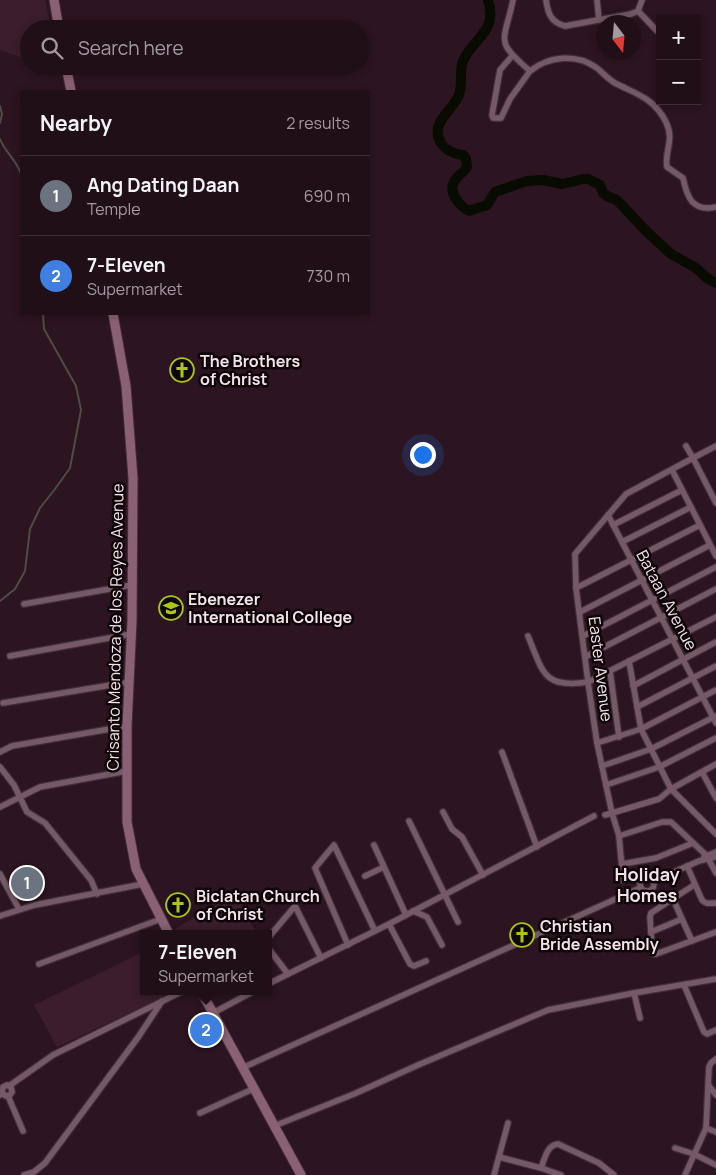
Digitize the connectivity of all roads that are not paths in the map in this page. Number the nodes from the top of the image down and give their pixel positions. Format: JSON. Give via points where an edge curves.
{"nodes":[{"id":1,"x":54,"y":0,"type":"edge"},
{"id":2,"x":513,"y":0,"type":"edge"},
{"id":3,"x":546,"y":0,"type":"edge"},
{"id":4,"x":598,"y":0,"type":"edge"},
{"id":5,"x":642,"y":0,"type":"edge"},
{"id":6,"x":638,"y":11,"type":"junction"},
{"id":7,"x":599,"y":15,"type":"edge"},
{"id":8,"x":621,"y":15,"type":"edge"},
{"id":9,"x":57,"y":20,"type":"edge"},
{"id":10,"x":596,"y":21,"type":"edge"},
{"id":11,"x":656,"y":30,"type":"edge"},
{"id":12,"x":512,"y":56,"type":"junction"},
{"id":13,"x":530,"y":71,"type":"junction"},
{"id":14,"x":68,"y":75,"type":"edge"},
{"id":15,"x":71,"y":90,"type":"edge"},
{"id":16,"x":716,"y":207,"type":"edge"},
{"id":17,"x":113,"y":315,"type":"edge"},
{"id":18,"x":686,"y":446,"type":"dead end"},
{"id":19,"x":715,"y":448,"type":"edge"},
{"id":20,"x":693,"y":458,"type":"junction"},
{"id":21,"x":672,"y":470,"type":"junction"},
{"id":22,"x":682,"y":490,"type":"junction"},
{"id":23,"x":716,"y":503,"type":"edge"},
{"id":24,"x":691,"y":507,"type":"junction"},
{"id":25,"x":608,"y":515,"type":"junction"},
{"id":26,"x":700,"y":525,"type":"junction"},
{"id":27,"x":613,"y":526,"type":"junction"},
{"id":28,"x":622,"y":542,"type":"junction"},
{"id":29,"x":710,"y":545,"type":"junction"},
{"id":30,"x":716,"y":556,"type":"edge"},
{"id":31,"x":632,"y":560,"type":"junction"},
{"id":32,"x":716,"y":567,"type":"edge"},
{"id":33,"x":642,"y":580,"type":"junction"},
{"id":34,"x":132,"y":585,"type":"junction"},
{"id":35,"x":576,"y":588,"type":"junction"},
{"id":36,"x":716,"y":589,"type":"edge"},
{"id":37,"x":652,"y":601,"type":"junction"},
{"id":38,"x":24,"y":604,"type":"dead end"},
{"id":39,"x":580,"y":612,"type":"junction"},
{"id":40,"x":716,"y":617,"type":"edge"},
{"id":41,"x":662,"y":618,"type":"junction"},
{"id":42,"x":131,"y":634,"type":"junction"},
{"id":43,"x":528,"y":636,"type":"dead end"},
{"id":44,"x":583,"y":636,"type":"junction"},
{"id":45,"x":673,"y":640,"type":"junction"},
{"id":46,"x":716,"y":642,"type":"edge"},
{"id":47,"x":10,"y":656,"type":"dead end"},
{"id":48,"x":585,"y":657,"type":"junction"},
{"id":49,"x":683,"y":660,"type":"junction"},
{"id":50,"x":629,"y":661,"type":"junction"},
{"id":51,"x":716,"y":666,"type":"edge"},
{"id":52,"x":610,"y":671,"type":"junction"},
{"id":53,"x":693,"y":678,"type":"junction"},
{"id":54,"x":129,"y":682,"type":"junction"},
{"id":55,"x":588,"y":682,"type":"junction"},
{"id":56,"x":633,"y":686,"type":"junction"},
{"id":57,"x":716,"y":690,"type":"edge"},
{"id":58,"x":702,"y":697,"type":"junction"},
{"id":59,"x":3,"y":703,"type":"dead end"},
{"id":60,"x":637,"y":707,"type":"junction"},
{"id":61,"x":715,"y":719,"type":"edge"},
{"id":62,"x":127,"y":726,"type":"junction"},
{"id":63,"x":641,"y":729,"type":"junction"},
{"id":64,"x":618,"y":737,"type":"junction"},
{"id":65,"x":716,"y":738,"type":"edge"},
{"id":66,"x":597,"y":743,"type":"junction"},
{"id":67,"x":650,"y":749,"type":"junction"},
{"id":68,"x":0,"y":752,"type":"edge"},
{"id":69,"x":502,"y":752,"type":"dead end"},
{"id":70,"x":716,"y":764,"type":"edge"},
{"id":71,"x":0,"y":766,"type":"edge"},
{"id":72,"x":602,"y":766,"type":"junction"},
{"id":73,"x":659,"y":767,"type":"junction"},
{"id":74,"x":127,"y":772,"type":"junction"},
{"id":75,"x":702,"y":772,"type":"junction"},
{"id":76,"x":606,"y":785,"type":"junction"},
{"id":77,"x":671,"y":789,"type":"junction"},
{"id":78,"x":21,"y":797,"type":"junction"},
{"id":79,"x":716,"y":798,"type":"edge"},
{"id":80,"x":0,"y":808,"type":"edge"},
{"id":81,"x":443,"y":812,"type":"dead end"},
{"id":82,"x":612,"y":813,"type":"junction"},
{"id":83,"x":605,"y":814,"type":"dead end"},
{"id":84,"x":594,"y":816,"type":"dead end"},
{"id":85,"x":409,"y":821,"type":"dead end"},
{"id":86,"x":715,"y":831,"type":"edge"},
{"id":87,"x":618,"y":836,"type":"junction"},
{"id":88,"x":693,"y":843,"type":"junction"},
{"id":89,"x":374,"y":845,"type":"dead end"},
{"id":90,"x":537,"y":847,"type":"junction"},
{"id":91,"x":716,"y":852,"type":"edge"},
{"id":92,"x":711,"y":857,"type":"edge"},
{"id":93,"x":622,"y":864,"type":"junction"},
{"id":94,"x":687,"y":866,"type":"junction"},
{"id":95,"x":384,"y":867,"type":"junction"},
{"id":96,"x":716,"y":873,"type":"edge"},
{"id":97,"x":0,"y":874,"type":"edge"},
{"id":98,"x":483,"y":875,"type":"junction"},
{"id":99,"x":365,"y":876,"type":"dead end"},
{"id":100,"x":623,"y":880,"type":"dead end"},
{"id":101,"x":657,"y":880,"type":"junction"},
{"id":102,"x":142,"y":884,"type":"junction"},
{"id":103,"x":694,"y":885,"type":"junction"},
{"id":104,"x":640,"y":888,"type":"junction"},
{"id":105,"x":97,"y":894,"type":"junction"},
{"id":106,"x":446,"y":894,"type":"junction"},
{"id":107,"x":674,"y":899,"type":"junction"},
{"id":108,"x":716,"y":903,"type":"edge"},
{"id":109,"x":19,"y":908,"type":"junction"},
{"id":110,"x":413,"y":911,"type":"junction"},
{"id":111,"x":406,"y":915,"type":"junction"},
{"id":112,"x":0,"y":916,"type":"edge"},
{"id":113,"x":161,"y":919,"type":"junction"},
{"id":114,"x":682,"y":919,"type":"junction"},
{"id":115,"x":458,"y":922,"type":"dead end"},
{"id":116,"x":389,"y":924,"type":"junction"},
{"id":117,"x":167,"y":930,"type":"edge"},
{"id":118,"x":375,"y":931,"type":"junction"},
{"id":119,"x":651,"y":932,"type":"junction"},
{"id":120,"x":716,"y":932,"type":"edge"},
{"id":121,"x":272,"y":933,"type":"edge"},
{"id":122,"x":692,"y":941,"type":"junction"},
{"id":123,"x":348,"y":945,"type":"junction"},
{"id":124,"x":442,"y":945,"type":"dead end"},
{"id":125,"x":272,"y":953,"type":"edge"},
{"id":126,"x":321,"y":958,"type":"junction"},
{"id":127,"x":426,"y":961,"type":"dead end"},
{"id":128,"x":40,"y":964,"type":"dead end"},
{"id":129,"x":288,"y":974,"type":"junction"},
{"id":130,"x":716,"y":979,"type":"edge"},
{"id":131,"x":272,"y":982,"type":"edge"},
{"id":132,"x":684,"y":985,"type":"junction"},
{"id":133,"x":634,"y":993,"type":"junction"},
{"id":134,"x":175,"y":995,"type":"edge"},
{"id":135,"x":203,"y":995,"type":"edge"},
{"id":136,"x":247,"y":995,"type":"edge"},
{"id":137,"x":162,"y":1001,"type":"junction"},
{"id":138,"x":213,"y":1013,"type":"junction"},
{"id":139,"x":640,"y":1018,"type":"dead end"},
{"id":140,"x":716,"y":1030,"type":"edge"},
{"id":141,"x":716,"y":1060,"type":"edge"},
{"id":142,"x":242,"y":1068,"type":"junction"},
{"id":143,"x":708,"y":1086,"type":"junction"},
{"id":144,"x":253,"y":1088,"type":"junction"},
{"id":145,"x":3,"y":1095,"type":"edge"},
{"id":146,"x":716,"y":1095,"type":"edge"},
{"id":147,"x":200,"y":1113,"type":"dead end"},
{"id":148,"x":508,"y":1123,"type":"dead end"},
{"id":149,"x":274,"y":1126,"type":"junction"},
{"id":150,"x":706,"y":1128,"type":"junction"},
{"id":151,"x":23,"y":1131,"type":"dead end"},
{"id":152,"x":716,"y":1132,"type":"edge"},
{"id":153,"x":674,"y":1148,"type":"dead end"},
{"id":154,"x":694,"y":1154,"type":"junction"},
{"id":155,"x":499,"y":1157,"type":"junction"},
{"id":156,"x":716,"y":1165,"type":"edge"},
{"id":157,"x":541,"y":1168,"type":"junction"},
{"id":158,"x":35,"y":1174,"type":"edge"},
{"id":159,"x":24,"y":1175,"type":"edge"},
{"id":160,"x":301,"y":1175,"type":"edge"},
{"id":161,"x":494,"y":1175,"type":"edge"},
{"id":162,"x":561,"y":1175,"type":"edge"},
{"id":163,"x":614,"y":1175,"type":"edge"},
{"id":164,"x":685,"y":1175,"type":"edge"}],
"edges":[{"from":1,"to":9,"type":"main road"},
{"from":2,"to":12,"type":"street","via":[[503,40]]},
{"from":3,"to":10,"type":"street","via":[[547,11],[558,24],[565,26]]},
{"from":4,"to":7,"type":"street"},
{"from":5,"to":6,"type":"street"},
{"from":6,"to":8,"type":"street"},
{"from":6,"to":11,"type":"street"},
{"from":12,"to":13,"type":"street"},
{"from":12,"to":13,"type":"street","via":[[500,70],[493,118],[501,118]]},
{"from":13,"to":16,"type":"street","via":[[545,61],[582,60],[651,102],[670,132],[667,167],[683,178],[684,190],[695,204],[702,208]]},
{"from":14,"to":15,"type":"main road"},
{"from":17,"to":34,"type":"main road","name":"Crisanto Mendoza de los Reyes Avenue","via":[[126,386],[131,439]]},
{"from":18,"to":20,"type":"street"},
{"from":19,"to":20,"type":"street","name":"Easter Avenue"},
{"from":20,"to":21,"type":"street","name":"Easter Avenue"},
{"from":20,"to":23,"type":"street"},
{"from":21,"to":22,"type":"street"},
{"from":21,"to":25,"type":"street","name":"Easter Avenue","via":[[626,494]]},
{"from":22,"to":24,"type":"street"},
{"from":22,"to":27,"type":"street"},
{"from":24,"to":26,"type":"street"},
{"from":24,"to":28,"type":"street"},
{"from":25,"to":27,"type":"street","name":"Bataan Avenue"},
{"from":25,"to":35,"type":"street","name":"Easter Avenue","via":[[575,554]]},
{"from":26,"to":29,"type":"street"},
{"from":26,"to":31,"type":"street"},
{"from":27,"to":28,"type":"street","name":"Bataan Avenue"},
{"from":28,"to":31,"type":"street","name":"Bataan Avenue"},
{"from":29,"to":30,"type":"street"},
{"from":29,"to":33,"type":"street"},
{"from":31,"to":33,"type":"street","name":"Bataan Avenue"},
{"from":31,"to":35,"type":"street"},
{"from":32,"to":37,"type":"street"},
{"from":33,"to":37,"type":"street","name":"Bataan Avenue"},
{"from":33,"to":39,"type":"street"},
{"from":34,"to":38,"type":"street"},
{"from":34,"to":42,"type":"main road","name":"Crisanto Mendoza de los Reyes Avenue"},
{"from":35,"to":39,"type":"street","name":"Easter Avenue"},
{"from":36,"to":41,"type":"street"},
{"from":37,"to":41,"type":"street","name":"Bataan Avenue"},
{"from":37,"to":44,"type":"street"},
{"from":39,"to":44,"type":"street","name":"Easter Avenue"},
{"from":40,"to":45,"type":"street"},
{"from":41,"to":45,"type":"street","name":"Bataan Avenue"},
{"from":41,"to":48,"type":"street"},
{"from":42,"to":47,"type":"street"},
{"from":42,"to":54,"type":"main road","name":"Crisanto Mendoza de los Reyes Avenue"},
{"from":43,"to":55,"type":"street","via":[[549,678],[555,682]]},
{"from":44,"to":48,"type":"street","name":"Easter Avenue"},
{"from":45,"to":49,"type":"street","name":"Bataan Avenue"},
{"from":45,"to":50,"type":"street"},
{"from":46,"to":49,"type":"street"},
{"from":48,"to":55,"type":"street","name":"Easter Avenue"},
{"from":49,"to":53,"type":"street","name":"Bataan Avenue"},
{"from":49,"to":56,"type":"street"},
{"from":50,"to":52,"type":"street"},
{"from":50,"to":56,"type":"street"},
{"from":51,"to":53,"type":"street"},
{"from":52,"to":55,"type":"street"},
{"from":52,"to":64,"type":"street"},
{"from":53,"to":58,"type":"street","name":"Bataan Avenue"},
{"from":53,"to":60,"type":"street"},
{"from":54,"to":59,"type":"street"},
{"from":54,"to":62,"type":"main road","name":"Crisanto Mendoza de los Reyes Avenue"},
{"from":55,"to":66,"type":"street","name":"Easter Avenue"},
{"from":56,"to":60,"type":"street"},
{"from":57,"to":58,"type":"street"},
{"from":58,"to":61,"type":"street","name":"Bataan Avenue"},
{"from":58,"to":63,"type":"street"},
{"from":60,"to":63,"type":"street"},
{"from":61,"to":67,"type":"street"},
{"from":62,"to":68,"type":"street","via":[[12,746]]},
{"from":62,"to":74,"type":"main road","name":"Crisanto Mendoza de los Reyes Avenue"},
{"from":63,"to":64,"type":"street"},
{"from":63,"to":67,"type":"street"},
{"from":64,"to":66,"type":"street"},
{"from":65,"to":73,"type":"street"},
{"from":66,"to":72,"type":"street","name":"Easter Avenue"},
{"from":67,"to":72,"type":"street"},
{"from":67,"to":73,"type":"street"},
{"from":69,"to":90,"type":"street"},
{"from":70,"to":75,"type":"street"},
{"from":71,"to":78,"type":"street"},
{"from":72,"to":76,"type":"street","name":"Easter Avenue"},
{"from":73,"to":76,"type":"street"},
{"from":73,"to":77,"type":"street"},
{"from":74,"to":78,"type":"street","via":[[40,787]]},
{"from":74,"to":102,"type":"main road","name":"Crisanto Mendoza de los Reyes Avenue","via":[[128,838]]},
{"from":75,"to":77,"type":"street"},
{"from":75,"to":79,"type":"street"},
{"from":76,"to":82,"type":"street","name":"Easter Avenue"},
{"from":77,"to":82,"type":"street","via":[[659,799]]},
{"from":77,"to":86,"type":"street"},
{"from":78,"to":80,"type":"street"},
{"from":78,"to":105,"type":"street","via":[[27,812],[45,823],[91,880]]},
{"from":81,"to":98,"type":"street","via":[[452,830],[462,837]]},
{"from":82,"to":83,"type":"street"},
{"from":82,"to":87,"type":"street","name":"Easter Avenue"},
{"from":84,"to":90,"type":"street"},
{"from":85,"to":106,"type":"street"},
{"from":87,"to":88,"type":"street","via":[[668,821]]},
{"from":87,"to":93,"type":"street","name":"Easter Avenue"},
{"from":88,"to":92,"type":"street"},
{"from":88,"to":93,"type":"street","via":[[656,858]]},
{"from":89,"to":95,"type":"street"},
{"from":90,"to":98,"type":"street"},
{"from":91,"to":92,"type":"street"},
{"from":92,"to":94,"type":"street"},
{"from":92,"to":96,"type":"street"},
{"from":93,"to":100,"type":"street","name":"Easter Avenue"},
{"from":94,"to":101,"type":"street"},
{"from":94,"to":103,"type":"street"},
{"from":95,"to":99,"type":"street"},
{"from":95,"to":111,"type":"street"},
{"from":97,"to":109,"type":"street"},
{"from":98,"to":106,"type":"street"},
{"from":101,"to":104,"type":"street","via":[[644,878]]},
{"from":101,"to":104,"type":"street","via":[[649,892]]},
{"from":102,"to":105,"type":"street"},
{"from":102,"to":113,"type":"main road","name":"Crisanto Mendoza de los Reyes Avenue"},
{"from":103,"to":107,"type":"street"},
{"from":103,"to":108,"type":"street","via":[[704,903]]},
{"from":104,"to":142,"type":"street"},
{"from":105,"to":109,"type":"street"},
{"from":106,"to":110,"type":"street"},
{"from":106,"to":115,"type":"street"},
{"from":107,"to":114,"type":"street"},
{"from":107,"to":119,"type":"street","via":[[651,914]]},
{"from":109,"to":112,"type":"street"},
{"from":110,"to":111,"type":"street"},
{"from":110,"to":124,"type":"street","via":[[427,917]]},
{"from":111,"to":116,"type":"street"},
{"from":113,"to":117,"type":"main road","name":"Crisanto Mendoza de los Reyes Avenue"},
{"from":113,"to":128,"type":"street"},
{"from":114,"to":119,"type":"street"},
{"from":114,"to":122,"type":"street"},
{"from":116,"to":118,"type":"street"},
{"from":116,"to":127,"type":"street","via":[[410,964],[414,966]]},
{"from":118,"to":123,"type":"street"},
{"from":118,"to":123,"type":"street","via":[[334,845],[315,868]]},
{"from":119,"to":122,"type":"street","via":[[654,954]]},
{"from":120,"to":122,"type":"street"},
{"from":121,"to":126,"type":"street","via":[[295,906]]},
{"from":123,"to":126,"type":"street"},
{"from":125,"to":129,"type":"street"},
{"from":126,"to":129,"type":"street"},
{"from":129,"to":131,"type":"street"},
{"from":130,"to":132,"type":"street"},
{"from":132,"to":133,"type":"street"},
{"from":132,"to":140,"type":"street","via":[[704,1032]]},
{"from":133,"to":139,"type":"street"},
{"from":133,"to":149,"type":"street","via":[[548,1010]]},
{"from":134,"to":137,"type":"street"},
{"from":135,"to":138,"type":"main road"},
{"from":136,"to":138,"type":"street"},
{"from":137,"to":145,"type":"street","via":[[53,1055],[9,1086],[12,1092]]},
{"from":137,"to":158,"type":"street","via":[[140,1036]]},
{"from":138,"to":142,"type":"main road"},
{"from":141,"to":143,"type":"street","via":[[710,1063]]},
{"from":142,"to":144,"type":"main road"},
{"from":143,"to":146,"type":"street"},
{"from":143,"to":150,"type":"street"},
{"from":144,"to":147,"type":"street"},
{"from":144,"to":149,"type":"main road"},
{"from":145,"to":151,"type":"street"},
{"from":148,"to":155,"type":"street"},
{"from":149,"to":160,"type":"main road"},
{"from":150,"to":152,"type":"street"},
{"from":150,"to":154,"type":"street"},
{"from":153,"to":154,"type":"street"},
{"from":154,"to":156,"type":"street"},
{"from":154,"to":164,"type":"street"},
{"from":155,"to":157,"type":"street"},
{"from":155,"to":161,"type":"street"},
{"from":157,"to":162,"type":"street"},
{"from":157,"to":163,"type":"street","via":[[549,1148],[558,1144],[599,1163]]},
{"from":158,"to":159,"type":"street"}]}
